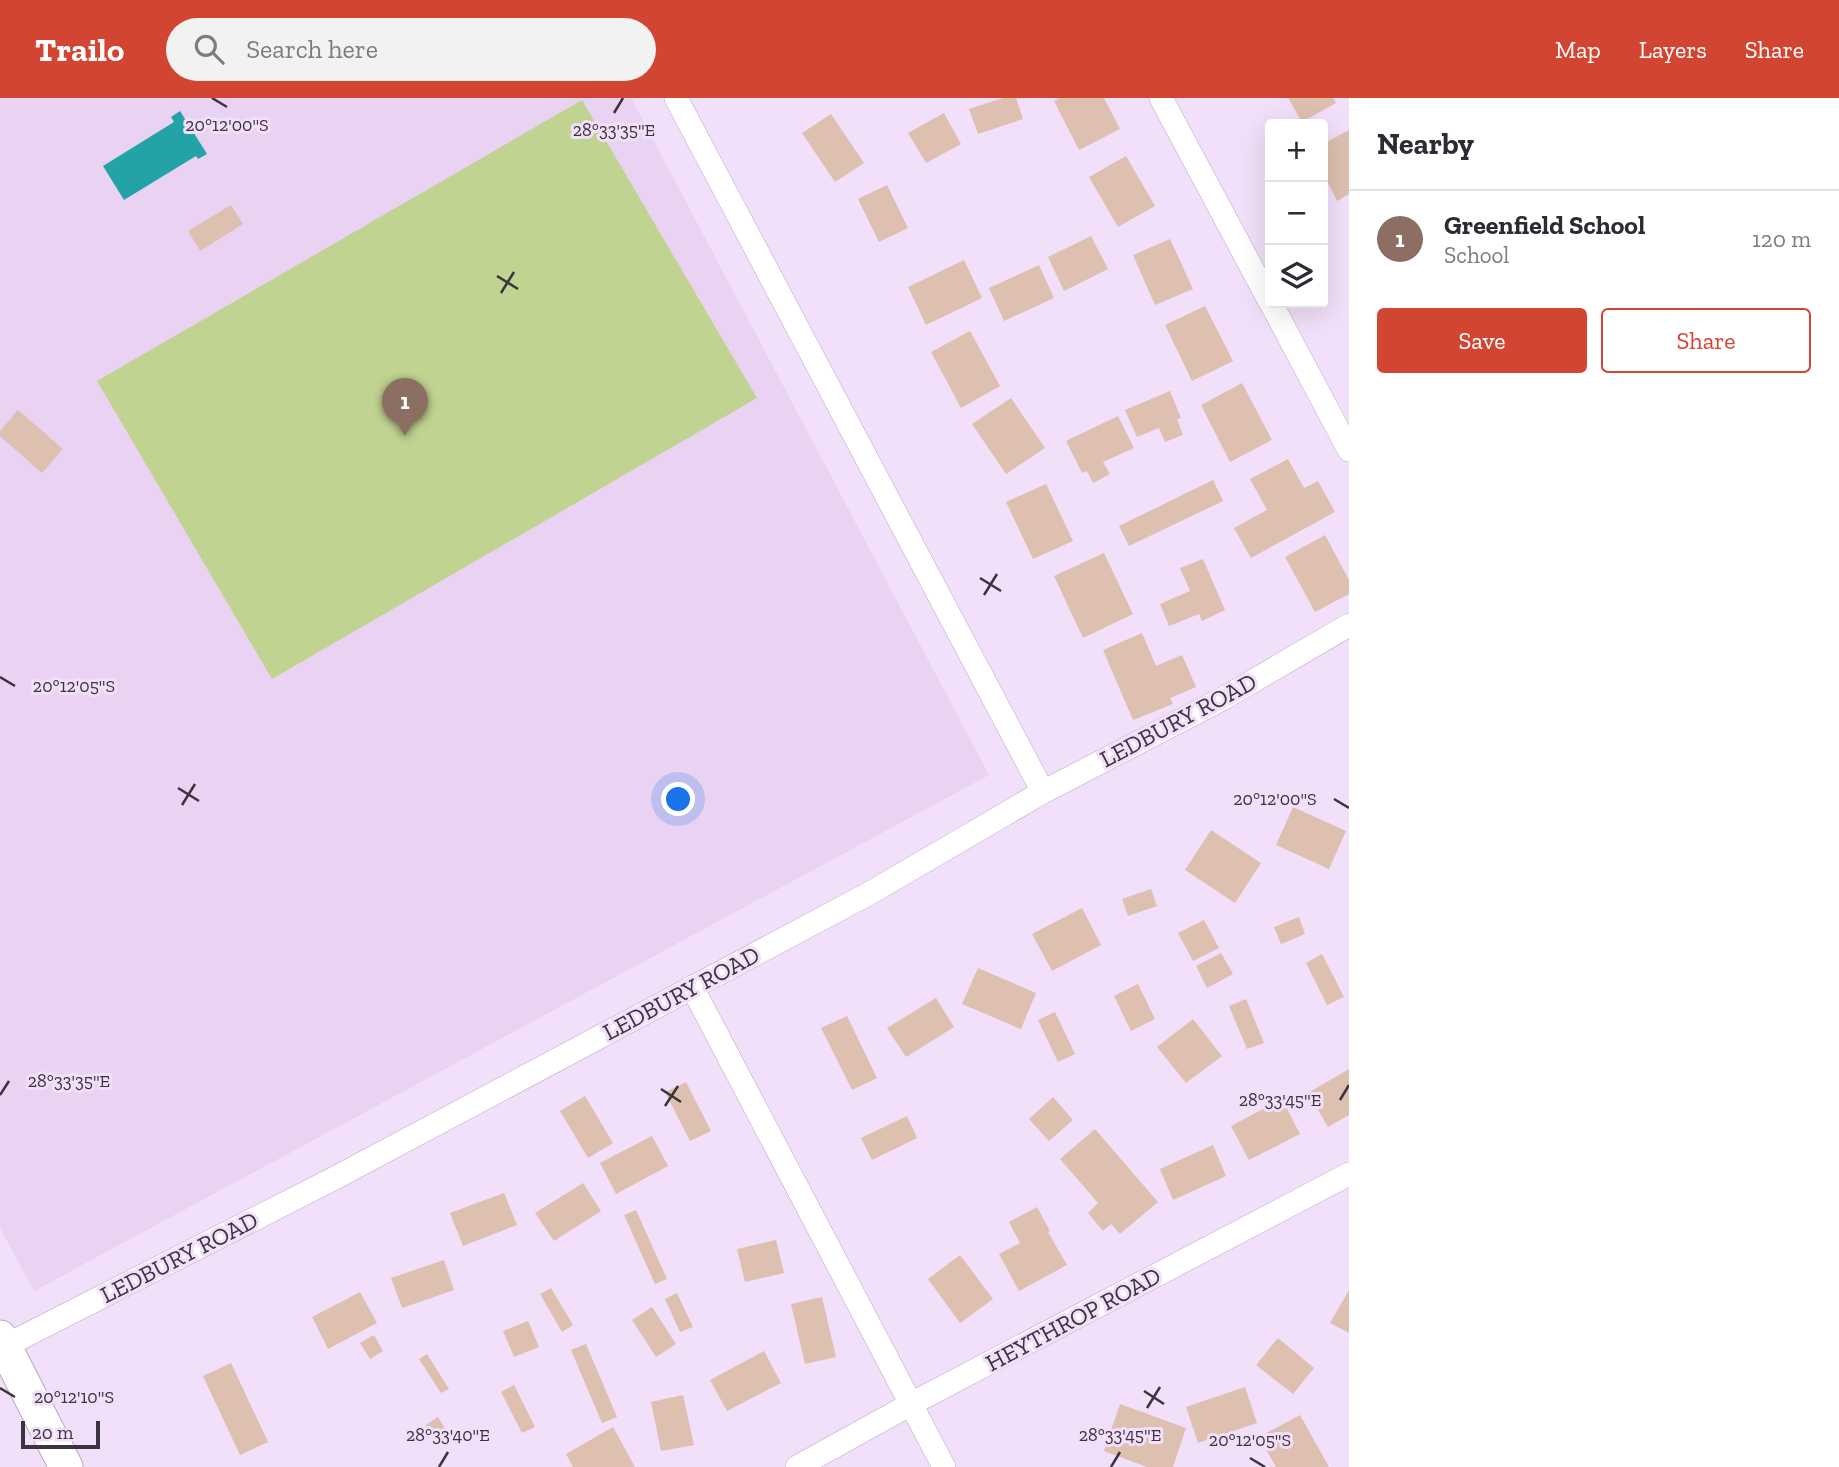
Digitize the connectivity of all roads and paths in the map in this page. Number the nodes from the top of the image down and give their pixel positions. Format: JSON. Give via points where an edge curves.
{"nodes":[{"id":1,"x":676,"y":98,"type":"edge"},
{"id":2,"x":1161,"y":98,"type":"edge"},
{"id":3,"x":1265,"y":293,"type":"edge"},
{"id":4,"x":1273,"y":308,"type":"edge"},
{"id":5,"x":1349,"y":450,"type":"edge"},
{"id":6,"x":1349,"y":625,"type":"edge"},
{"id":7,"x":1043,"y":792,"type":"junction"},
{"id":8,"x":692,"y":988,"type":"junction"},
{"id":9,"x":1349,"y":1174,"type":"edge"},
{"id":10,"x":2,"y":1342,"type":"edge"},
{"id":11,"x":911,"y":1404,"type":"junction"},
{"id":12,"x":66,"y":1467,"type":"edge"},
{"id":13,"x":797,"y":1467,"type":"edge"},
{"id":14,"x":944,"y":1467,"type":"edge"}],
"edges":[{"from":1,"to":7,"type":"street"},
{"from":2,"to":3,"type":"street"},
{"from":4,"to":5,"type":"street"},
{"from":6,"to":7,"type":"street","name":"LEDBURY ROAD","via":[[1224,698]]},
{"from":7,"to":8,"type":"street","name":"LEDBURY ROAD","via":[[870,893]]},
{"from":8,"to":10,"type":"street","name":"LEDBURY ROAD","via":[[333,1179]]},
{"from":8,"to":11,"type":"street"},
{"from":9,"to":11,"type":"street","name":"HEYTHROP ROAD"},
{"from":10,"to":12,"type":"main road"},
{"from":11,"to":13,"type":"street","name":"HEYTHROP ROAD"},
{"from":11,"to":14,"type":"street"}]}
